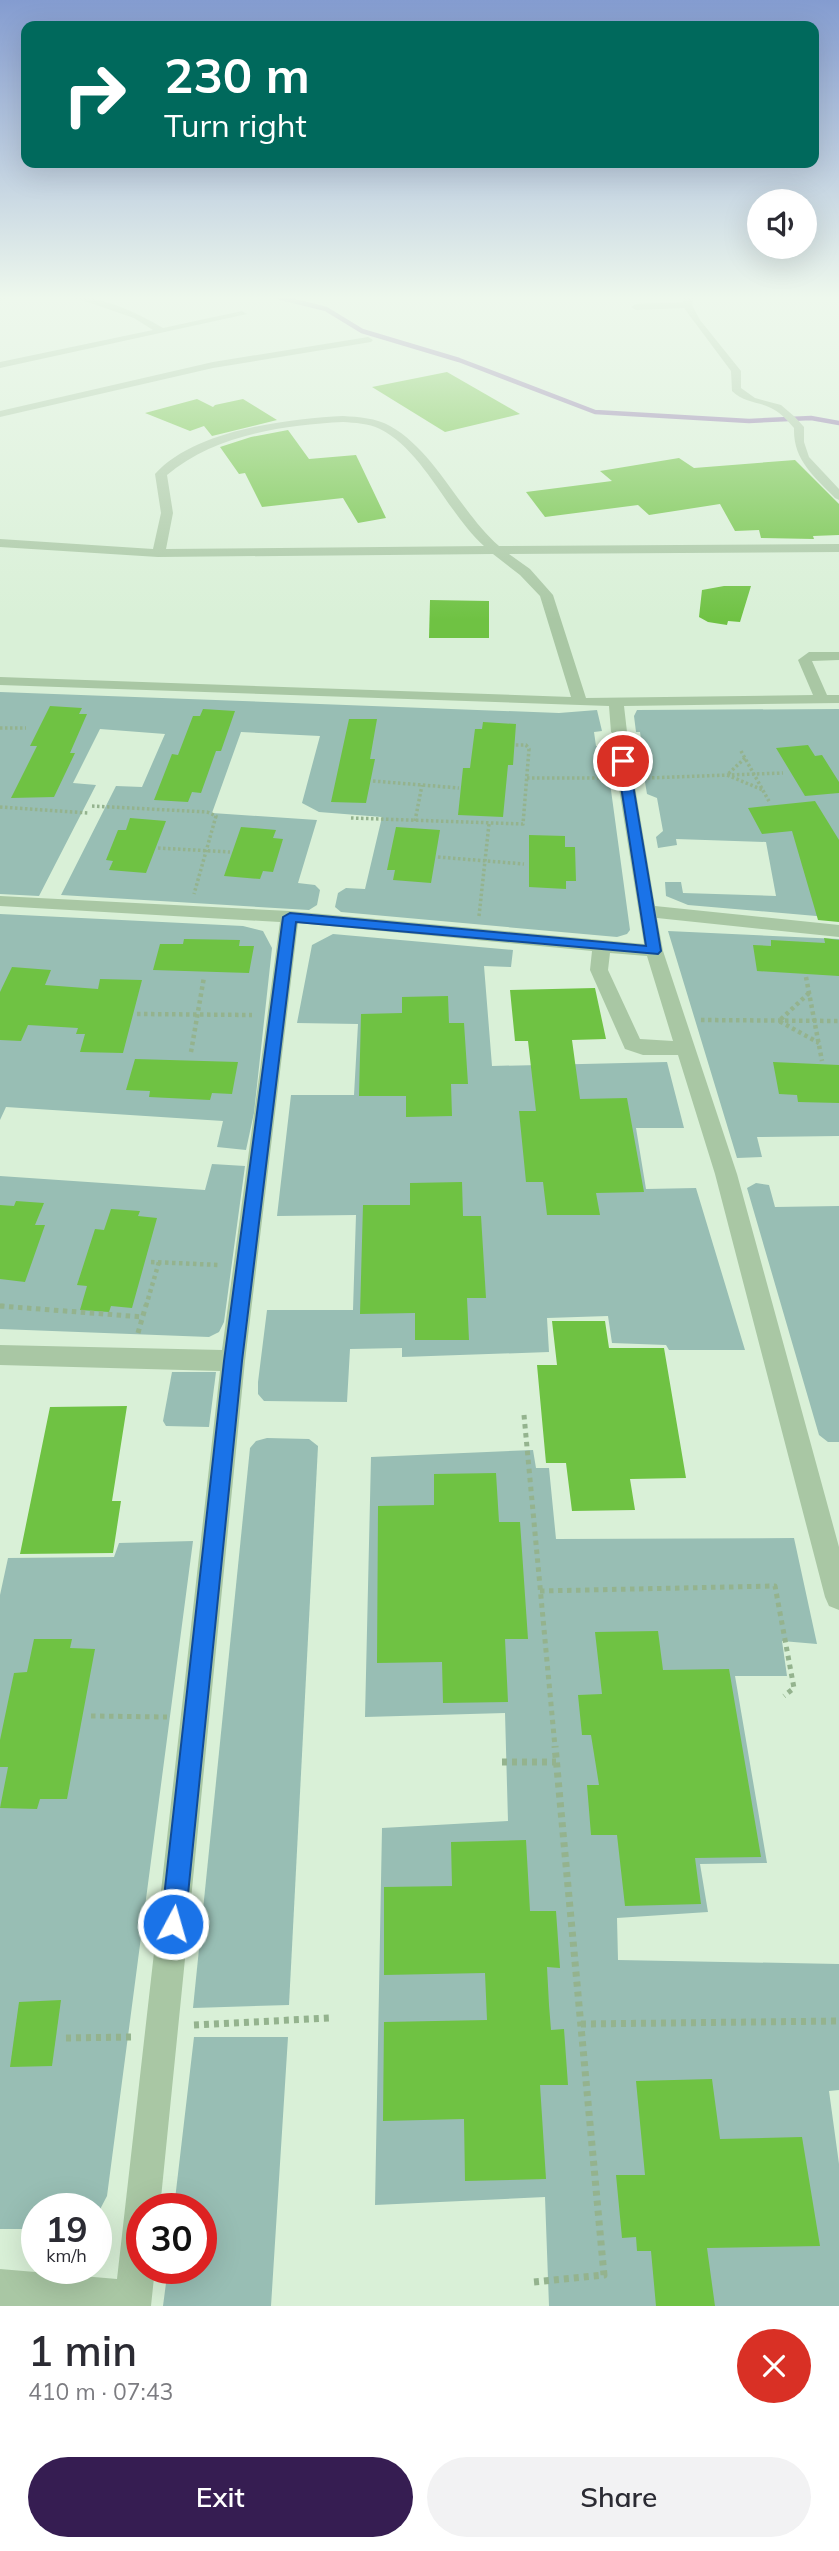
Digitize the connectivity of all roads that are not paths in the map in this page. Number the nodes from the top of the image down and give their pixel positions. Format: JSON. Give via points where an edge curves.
{"nodes":[{"id":1,"x":41,"y":405,"type":"edge"},
{"id":2,"x":773,"y":405,"type":"edge"},
{"id":3,"x":0,"y":414,"type":"edge"},
{"id":4,"x":839,"y":496,"type":"edge"},
{"id":5,"x":0,"y":543,"type":"edge"},
{"id":6,"x":839,"y":548,"type":"edge"},
{"id":7,"x":496,"y":550,"type":"junction"},
{"id":8,"x":158,"y":553,"type":"junction"},
{"id":9,"x":839,"y":656,"type":"edge"},
{"id":10,"x":0,"y":681,"type":"edge"},
{"id":11,"x":839,"y":699,"type":"edge"},
{"id":12,"x":822,"y":700,"type":"junction"},
{"id":13,"x":580,"y":702,"type":"junction"},
{"id":14,"x":616,"y":702,"type":"junction"},
{"id":15,"x":0,"y":901,"type":"edge"},
{"id":16,"x":647,"y":911,"type":"junction"},
{"id":17,"x":290,"y":917,"type":"junction"},
{"id":18,"x":839,"y":931,"type":"edge"},
{"id":19,"x":601,"y":946,"type":"junction"},
{"id":20,"x":654,"y":951,"type":"junction"},
{"id":21,"x":685,"y":1048,"type":"junction"},
{"id":22,"x":0,"y":1354,"type":"edge"},
{"id":23,"x":233,"y":1361,"type":"junction"},
{"id":24,"x":839,"y":1597,"type":"edge"},
{"id":25,"x":144,"y":2193,"type":"edge"},
{"id":26,"x":134,"y":2284,"type":"edge"},
{"id":27,"x":0,"y":2288,"type":"edge"},
{"id":28,"x":132,"y":2303,"type":"edge"}],
"edges":[{"from":1,"to":3,"type":"street"},
{"from":2,"to":4,"type":"street","via":[[799,427],[804,458]]},
{"from":5,"to":8,"type":"street"},
{"from":6,"to":7,"type":"street"},
{"from":7,"to":8,"type":"street"},
{"from":7,"to":8,"type":"street","via":[[451,503],[421,459],[385,428],[342,419],[247,433],[184,455],[161,474],[169,513]]},
{"from":7,"to":13,"type":"street","via":[[546,595]]},
{"from":9,"to":12,"type":"street","via":[[808,656],[805,660]]},
{"from":10,"to":13,"type":"street"},
{"from":11,"to":12,"type":"street"},
{"from":12,"to":14,"type":"street"},
{"from":13,"to":14,"type":"street"},
{"from":14,"to":16,"type":"street"},
{"from":15,"to":17,"type":"street"},
{"from":16,"to":18,"type":"street"},
{"from":16,"to":20,"type":"street"},
{"from":17,"to":19,"type":"street"},
{"from":17,"to":23,"type":"street"},
{"from":19,"to":20,"type":"street"},
{"from":19,"to":21,"type":"street","via":[[599,970],[632,1044]]},
{"from":20,"to":21,"type":"street"},
{"from":21,"to":24,"type":"street","via":[[726,1174]]},
{"from":22,"to":23,"type":"street"},
{"from":23,"to":25,"type":"street"},
{"from":26,"to":28,"type":"street"},
{"from":27,"to":28,"type":"street"}]}
